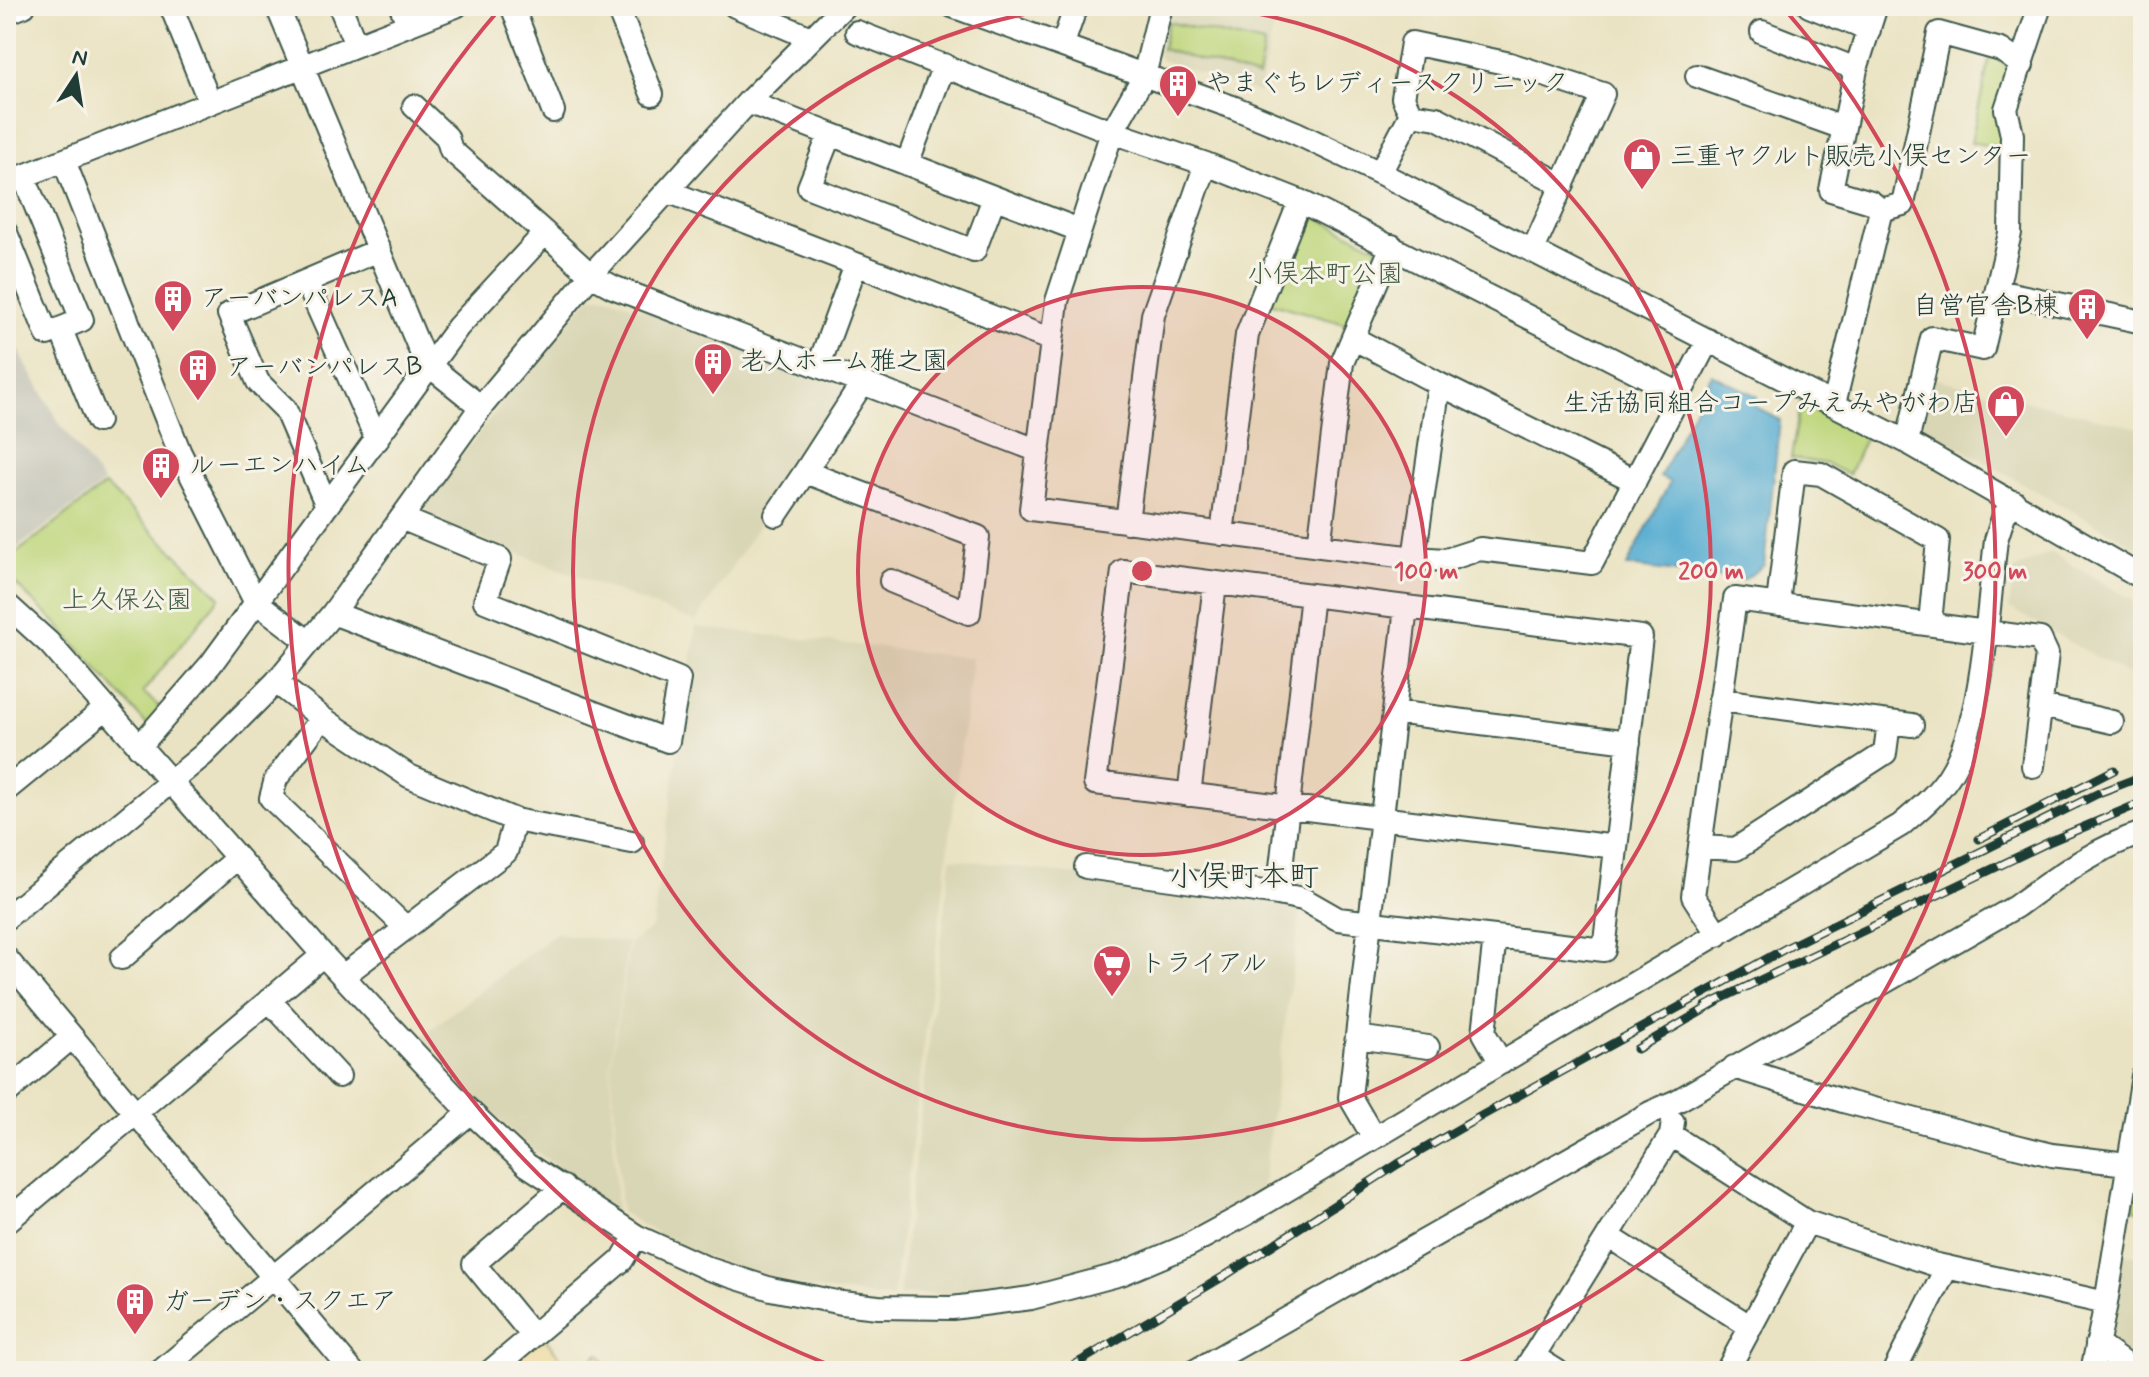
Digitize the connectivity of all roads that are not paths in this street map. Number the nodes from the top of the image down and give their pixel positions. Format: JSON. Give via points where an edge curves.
{"nodes":[{"id":1,"x":24,"y":6,"type":"edge"},
{"id":2,"x":171,"y":6,"type":"edge"},
{"id":3,"x":277,"y":6,"type":"edge"},
{"id":4,"x":340,"y":6,"type":"edge"},
{"id":5,"x":456,"y":6,"type":"edge"},
{"id":6,"x":512,"y":6,"type":"edge"},
{"id":7,"x":617,"y":6,"type":"edge"},
{"id":8,"x":735,"y":6,"type":"edge"},
{"id":9,"x":952,"y":6,"type":"edge"},
{"id":10,"x":1076,"y":6,"type":"edge"},
{"id":11,"x":1809,"y":6,"type":"edge"},
{"id":12,"x":1876,"y":6,"type":"edge"},
{"id":13,"x":2040,"y":6,"type":"edge"},
{"id":14,"x":1157,"y":7,"type":"edge"},
{"id":15,"x":837,"y":8,"type":"edge"},
{"id":16,"x":6,"y":13,"type":"edge"},
{"id":17,"x":404,"y":15,"type":"edge"},
{"id":18,"x":1869,"y":30,"type":"junction"},
{"id":19,"x":857,"y":32,"type":"dead end"},
{"id":20,"x":1762,"y":32,"type":"dead end"},
{"id":21,"x":1066,"y":35,"type":"dead end"},
{"id":22,"x":811,"y":38,"type":"junction"},
{"id":23,"x":356,"y":45,"type":"junction"},
{"id":24,"x":944,"y":65,"type":"junction"},
{"id":25,"x":2022,"y":65,"type":"junction"},
{"id":26,"x":302,"y":66,"type":"junction"},
{"id":27,"x":1856,"y":69,"type":"junction"},
{"id":28,"x":1144,"y":76,"type":"junction"},
{"id":29,"x":1697,"y":76,"type":"dead end"},
{"id":30,"x":652,"y":94,"type":"dead end"},
{"id":31,"x":748,"y":102,"type":"junction"},
{"id":32,"x":210,"y":103,"type":"junction"},
{"id":33,"x":414,"y":106,"type":"dead end"},
{"id":34,"x":553,"y":111,"type":"dead end"},
{"id":35,"x":1411,"y":114,"type":"junction"},
{"id":36,"x":1843,"y":128,"type":"junction"},
{"id":37,"x":1112,"y":132,"type":"junction"},
{"id":38,"x":830,"y":134,"type":"junction"},
{"id":39,"x":64,"y":161,"type":"junction"},
{"id":40,"x":907,"y":164,"type":"junction"},
{"id":41,"x":1206,"y":164,"type":"junction"},
{"id":42,"x":1380,"y":173,"type":"junction"},
{"id":43,"x":15,"y":180,"type":"edge"},
{"id":44,"x":1563,"y":185,"type":"junction"},
{"id":45,"x":667,"y":191,"type":"junction"},
{"id":46,"x":994,"y":198,"type":"junction"},
{"id":47,"x":1300,"y":201,"type":"junction"},
{"id":48,"x":1881,"y":210,"type":"junction"},
{"id":49,"x":1079,"y":230,"type":"junction"},
{"id":50,"x":6,"y":233,"type":"edge"},
{"id":51,"x":545,"y":233,"type":"junction"},
{"id":52,"x":1392,"y":246,"type":"junction"},
{"id":53,"x":379,"y":250,"type":"junction"},
{"id":54,"x":1533,"y":250,"type":"junction"},
{"id":55,"x":856,"y":264,"type":"junction"},
{"id":56,"x":591,"y":275,"type":"junction"},
{"id":57,"x":306,"y":281,"type":"junction"},
{"id":58,"x":1997,"y":291,"type":"junction"},
{"id":59,"x":2143,"y":322,"type":"edge"},
{"id":60,"x":61,"y":330,"type":"junction"},
{"id":61,"x":1353,"y":338,"type":"junction"},
{"id":62,"x":1052,"y":340,"type":"junction"},
{"id":63,"x":1708,"y":340,"type":"junction"},
{"id":64,"x":819,"y":365,"type":"junction"},
{"id":65,"x":431,"y":367,"type":"junction"},
{"id":66,"x":863,"y":382,"type":"junction"},
{"id":67,"x":1439,"y":384,"type":"junction"},
{"id":68,"x":1680,"y":394,"type":"junction"},
{"id":69,"x":1834,"y":404,"type":"junction"},
{"id":70,"x":481,"y":407,"type":"junction"},
{"id":71,"x":98,"y":421,"type":"dead end"},
{"id":72,"x":377,"y":440,"type":"junction"},
{"id":73,"x":1907,"y":442,"type":"junction"},
{"id":74,"x":1039,"y":451,"type":"junction"},
{"id":75,"x":805,"y":472,"type":"junction"},
{"id":76,"x":1635,"y":481,"type":"junction"},
{"id":77,"x":2014,"y":502,"type":"junction"},
{"id":78,"x":327,"y":506,"type":"junction"},
{"id":79,"x":776,"y":515,"type":"dead end"},
{"id":80,"x":401,"y":518,"type":"junction"},
{"id":81,"x":1127,"y":522,"type":"junction"},
{"id":82,"x":1222,"y":534,"type":"junction"},
{"id":83,"x":1319,"y":546,"type":"junction"},
{"id":84,"x":1414,"y":558,"type":"junction"},
{"id":85,"x":2143,"y":578,"type":"edge"},
{"id":86,"x":891,"y":581,"type":"dead end"},
{"id":87,"x":1215,"y":584,"type":"junction"},
{"id":88,"x":1312,"y":595,"type":"junction"},
{"id":89,"x":255,"y":601,"type":"junction"},
{"id":90,"x":1778,"y":603,"type":"junction"},
{"id":91,"x":6,"y":604,"type":"edge"},
{"id":92,"x":1406,"y":607,"type":"junction"},
{"id":93,"x":333,"y":613,"type":"junction"},
{"id":94,"x":1930,"y":623,"type":"junction"},
{"id":95,"x":1985,"y":631,"type":"junction"},
{"id":96,"x":309,"y":642,"type":"junction"},
{"id":97,"x":276,"y":682,"type":"junction"},
{"id":98,"x":1720,"y":700,"type":"junction"},
{"id":99,"x":2042,"y":706,"type":"junction"},
{"id":100,"x":105,"y":709,"type":"junction"},
{"id":101,"x":1394,"y":712,"type":"junction"},
{"id":102,"x":322,"y":718,"type":"junction"},
{"id":103,"x":1889,"y":722,"type":"junction"},
{"id":104,"x":2112,"y":722,"type":"dead end"},
{"id":105,"x":1912,"y":725,"type":"dead end"},
{"id":106,"x":1629,"y":742,"type":"junction"},
{"id":107,"x":139,"y":747,"type":"junction"},
{"id":108,"x":2033,"y":766,"type":"dead end"},
{"id":109,"x":170,"y":781,"type":"junction"},
{"id":110,"x":6,"y":790,"type":"edge"},
{"id":111,"x":1189,"y":795,"type":"junction"},
{"id":112,"x":1288,"y":807,"type":"junction"},
{"id":113,"x":1382,"y":819,"type":"junction"},
{"id":114,"x":515,"y":820,"type":"junction"},
{"id":115,"x":2143,"y":833,"type":"edge"},
{"id":116,"x":632,"y":842,"type":"dead end"},
{"id":117,"x":1616,"y":847,"type":"junction"},
{"id":118,"x":1700,"y":847,"type":"junction"},
{"id":119,"x":237,"y":858,"type":"junction"},
{"id":120,"x":1086,"y":867,"type":"dead end"},
{"id":121,"x":1278,"y":894,"type":"junction"},
{"id":122,"x":6,"y":918,"type":"edge"},
{"id":123,"x":1370,"y":924,"type":"junction"},
{"id":124,"x":406,"y":928,"type":"junction"},
{"id":125,"x":1718,"y":935,"type":"junction"},
{"id":126,"x":1495,"y":937,"type":"junction"},
{"id":127,"x":323,"y":955,"type":"junction"},
{"id":128,"x":6,"y":958,"type":"edge"},
{"id":129,"x":122,"y":958,"type":"dead end"},
{"id":130,"x":343,"y":976,"type":"junction"},
{"id":131,"x":269,"y":1000,"type":"junction"},
{"id":132,"x":72,"y":1037,"type":"junction"},
{"id":133,"x":1357,"y":1037,"type":"junction"},
{"id":134,"x":1428,"y":1047,"type":"dead end"},
{"id":135,"x":1501,"y":1063,"type":"junction"},
{"id":136,"x":1734,"y":1067,"type":"junction"},
{"id":137,"x":339,"y":1076,"type":"dead end"},
{"id":138,"x":2143,"y":1076,"type":"edge"},
{"id":139,"x":6,"y":1093,"type":"edge"},
{"id":140,"x":1677,"y":1101,"type":"junction"},
{"id":141,"x":471,"y":1112,"type":"junction"},
{"id":142,"x":134,"y":1113,"type":"junction"},
{"id":143,"x":1671,"y":1135,"type":"junction"},
{"id":144,"x":1374,"y":1138,"type":"junction"},
{"id":145,"x":2127,"y":1164,"type":"junction"},
{"id":146,"x":563,"y":1187,"type":"junction"},
{"id":147,"x":6,"y":1222,"type":"edge"},
{"id":148,"x":1807,"y":1222,"type":"junction"},
{"id":149,"x":636,"y":1236,"type":"junction"},
{"id":150,"x":1608,"y":1236,"type":"junction"},
{"id":151,"x":1947,"y":1267,"type":"junction"},
{"id":152,"x":272,"y":1276,"type":"junction"},
{"id":153,"x":2106,"y":1303,"type":"junction"},
{"id":154,"x":1751,"y":1327,"type":"junction"},
{"id":155,"x":533,"y":1336,"type":"junction"},
{"id":156,"x":2097,"y":1344,"type":"junction"},
{"id":157,"x":1529,"y":1364,"type":"edge"},
{"id":158,"x":161,"y":1371,"type":"edge"},
{"id":159,"x":352,"y":1371,"type":"edge"},
{"id":160,"x":491,"y":1371,"type":"edge"},
{"id":161,"x":1195,"y":1371,"type":"edge"},
{"id":162,"x":1557,"y":1371,"type":"edge"},
{"id":163,"x":1727,"y":1371,"type":"edge"},
{"id":164,"x":1894,"y":1371,"type":"edge"},
{"id":165,"x":2092,"y":1371,"type":"edge"},
{"id":166,"x":2134,"y":1371,"type":"edge"}],
"edges":[{"from":1,"to":16,"type":"street"},
{"from":2,"to":32,"type":"street"},
{"from":3,"to":26,"type":"street"},
{"from":4,"to":23,"type":"street"},
{"from":5,"to":17,"type":"street"},
{"from":6,"to":34,"type":"street"},
{"from":7,"to":30,"type":"street"},
{"from":8,"to":22,"type":"street"},
{"from":9,"to":28,"type":"street"},
{"from":10,"to":21,"type":"street"},
{"from":11,"to":18,"type":"street"},
{"from":12,"to":18,"type":"street"},
{"from":13,"to":25,"type":"street"},
{"from":14,"to":28,"type":"street"},
{"from":15,"to":22,"type":"street"},
{"from":17,"to":23,"type":"street"},
{"from":18,"to":27,"type":"street"},
{"from":19,"to":24,"type":"street"},
{"from":20,"to":27,"type":"street"},
{"from":22,"to":31,"type":"street"},
{"from":23,"to":26,"type":"street"},
{"from":24,"to":37,"type":"street"},
{"from":24,"to":40,"type":"street"},
{"from":25,"to":48,"type":"street","via":[[2001,50],[1939,33],[1903,204]]},
{"from":25,"to":58,"type":"street","via":[[2006,109],[2012,135],[2010,233]]},
{"from":26,"to":32,"type":"street"},
{"from":26,"to":53,"type":"street"},
{"from":27,"to":36,"type":"street"},
{"from":28,"to":37,"type":"street"},
{"from":28,"to":42,"type":"street","via":[[1284,128]]},
{"from":29,"to":36,"type":"street"},
{"from":31,"to":38,"type":"street"},
{"from":31,"to":45,"type":"street"},
{"from":32,"to":39,"type":"street"},
{"from":33,"to":51,"type":"street","via":[[447,137],[451,150]]},
{"from":35,"to":42,"type":"street"},
{"from":35,"to":44,"type":"street","via":[[1437,118]]},
{"from":35,"to":44,"type":"street","via":[[1403,98],[1412,43],[1510,64],[1603,94]]},
{"from":36,"to":48,"type":"street","via":[[1831,190]]},
{"from":37,"to":41,"type":"street"},
{"from":37,"to":49,"type":"street"},
{"from":38,"to":40,"type":"street"},
{"from":38,"to":46,"type":"street","via":[[809,187],[960,246],[974,251]]},
{"from":39,"to":43,"type":"street"},
{"from":39,"to":89,"type":"street","via":[[180,453]]},
{"from":40,"to":46,"type":"street"},
{"from":41,"to":47,"type":"street"},
{"from":41,"to":81,"type":"street","via":[[1153,315]]},
{"from":42,"to":54,"type":"street"},
{"from":43,"to":60,"type":"street","via":[[82,320]]},
{"from":44,"to":54,"type":"street"},
{"from":45,"to":55,"type":"street"},
{"from":45,"to":56,"type":"street"},
{"from":46,"to":49,"type":"street"},
{"from":47,"to":52,"type":"street"},
{"from":47,"to":82,"type":"street","via":[[1247,335]]},
{"from":48,"to":69,"type":"street"},
{"from":49,"to":62,"type":"street","via":[[1057,301]]},
{"from":50,"to":60,"type":"street","via":[[47,334]]},
{"from":51,"to":56,"type":"street"},
{"from":51,"to":65,"type":"street","via":[[458,327]]},
{"from":52,"to":61,"type":"street"},
{"from":52,"to":68,"type":"street"},
{"from":53,"to":57,"type":"street"},
{"from":53,"to":65,"type":"street"},
{"from":54,"to":63,"type":"street"},
{"from":55,"to":62,"type":"street"},
{"from":55,"to":64,"type":"street"},
{"from":56,"to":64,"type":"street"},
{"from":56,"to":70,"type":"street"},
{"from":57,"to":72,"type":"street"},
{"from":57,"to":78,"type":"street","via":[[229,314],[258,382],[285,409]]},
{"from":58,"to":59,"type":"street"},
{"from":58,"to":73,"type":"street","via":[[1983,349],[1932,338]]},
{"from":60,"to":71,"type":"street"},
{"from":61,"to":67,"type":"street"},
{"from":61,"to":83,"type":"street","via":[[1342,363]]},
{"from":62,"to":74,"type":"street"},
{"from":63,"to":68,"type":"street"},
{"from":63,"to":69,"type":"street"},
{"from":64,"to":66,"type":"street"},
{"from":65,"to":70,"type":"street"},
{"from":65,"to":72,"type":"street"},
{"from":66,"to":74,"type":"street"},
{"from":66,"to":75,"type":"street"},
{"from":67,"to":76,"type":"street"},
{"from":67,"to":84,"type":"street"},
{"from":68,"to":76,"type":"street"},
{"from":69,"to":73,"type":"street"},
{"from":70,"to":80,"type":"street"},
{"from":72,"to":78,"type":"street"},
{"from":73,"to":77,"type":"street"},
{"from":74,"to":81,"type":"street","via":[[1031,509]]},
{"from":75,"to":79,"type":"street"},
{"from":75,"to":86,"type":"street","via":[[978,537],[969,613]]},
{"from":76,"to":84,"type":"street","via":[[1592,563],[1480,549],[1446,560]]},
{"from":77,"to":85,"type":"street"},
{"from":77,"to":95,"type":"street","via":[[1996,540]]},
{"from":78,"to":89,"type":"street"},
{"from":80,"to":93,"type":"street"},
{"from":80,"to":93,"type":"street","via":[[500,559],[485,601],[679,679],[668,741]]},
{"from":81,"to":82,"type":"street"},
{"from":82,"to":83,"type":"street"},
{"from":83,"to":84,"type":"street"},
{"from":87,"to":88,"type":"street"},
{"from":87,"to":111,"type":"street"},
{"from":87,"to":111,"type":"street","via":[[1123,571],[1095,783]]},
{"from":88,"to":92,"type":"street"},
{"from":88,"to":112,"type":"street"},
{"from":89,"to":96,"type":"street"},
{"from":89,"to":107,"type":"street","via":[[211,664]]},
{"from":90,"to":94,"type":"street"},
{"from":90,"to":94,"type":"street","via":[[1794,471],[1821,474],[1938,540]]},
{"from":90,"to":98,"type":"street","via":[[1735,599]]},
{"from":91,"to":100,"type":"street","via":[[49,643]]},
{"from":92,"to":101,"type":"street"},
{"from":92,"to":106,"type":"street","via":[[1641,637]]},
{"from":93,"to":96,"type":"street"},
{"from":94,"to":95,"type":"street"},
{"from":95,"to":99,"type":"street","via":[[2040,639],[2047,654]]},
{"from":95,"to":125,"type":"street","via":[[1968,732],[1956,764],[1938,790],[1883,838]]},
{"from":96,"to":97,"type":"street"},
{"from":97,"to":102,"type":"street"},
{"from":97,"to":109,"type":"street"},
{"from":98,"to":103,"type":"street"},
{"from":98,"to":118,"type":"street"},
{"from":99,"to":104,"type":"street"},
{"from":99,"to":108,"type":"street"},
{"from":100,"to":107,"type":"street"},
{"from":100,"to":110,"type":"street"},
{"from":101,"to":106,"type":"street"},
{"from":101,"to":113,"type":"street"},
{"from":102,"to":114,"type":"street","via":[[409,776]]},
{"from":102,"to":124,"type":"street","via":[[276,779],[271,798]]},
{"from":103,"to":105,"type":"street"},
{"from":103,"to":118,"type":"street","via":[[1885,753],[1736,849]]},
{"from":106,"to":117,"type":"street"},
{"from":107,"to":109,"type":"street"},
{"from":109,"to":119,"type":"street"},
{"from":109,"to":122,"type":"street"},
{"from":111,"to":112,"type":"street"},
{"from":112,"to":113,"type":"street"},
{"from":112,"to":121,"type":"street"},
{"from":113,"to":117,"type":"street"},
{"from":113,"to":123,"type":"street"},
{"from":114,"to":116,"type":"street"},
{"from":114,"to":124,"type":"street","via":[[506,852]]},
{"from":115,"to":136,"type":"street","via":[[2061,875],[2015,907]]},
{"from":117,"to":126,"type":"street","via":[[1604,950]]},
{"from":118,"to":125,"type":"street","via":[[1693,896]]},
{"from":119,"to":127,"type":"street"},
{"from":119,"to":129,"type":"street"},
{"from":120,"to":121,"type":"street"},
{"from":121,"to":123,"type":"street","via":[[1303,899],[1338,919]]},
{"from":123,"to":126,"type":"street"},
{"from":123,"to":133,"type":"street"},
{"from":124,"to":130,"type":"street"},
{"from":125,"to":135,"type":"street"},
{"from":126,"to":135,"type":"street","via":[[1484,1033]]},
{"from":127,"to":130,"type":"street"},
{"from":127,"to":131,"type":"street"},
{"from":128,"to":132,"type":"street"},
{"from":130,"to":141,"type":"street"},
{"from":131,"to":137,"type":"street"},
{"from":131,"to":142,"type":"street"},
{"from":132,"to":139,"type":"street"},
{"from":132,"to":142,"type":"street"},
{"from":133,"to":134,"type":"street"},
{"from":133,"to":144,"type":"street","via":[[1350,1097]]},
{"from":135,"to":144,"type":"street"},
{"from":136,"to":140,"type":"street"},
{"from":136,"to":145,"type":"street","via":[[2052,1155]]},
{"from":138,"to":145,"type":"street"},
{"from":140,"to":143,"type":"street"},
{"from":140,"to":161,"type":"street"},
{"from":141,"to":146,"type":"street","via":[[527,1165]]},
{"from":141,"to":152,"type":"street"},
{"from":142,"to":147,"type":"street"},
{"from":142,"to":152,"type":"street"},
{"from":143,"to":148,"type":"street"},
{"from":143,"to":150,"type":"street"},
{"from":144,"to":149,"type":"street","via":[[1152,1262],[1063,1291],[992,1304],[912,1309],[809,1297],[739,1280]]},
{"from":145,"to":153,"type":"street"},
{"from":146,"to":149,"type":"street"},
{"from":146,"to":155,"type":"street","via":[[474,1264]]},
{"from":148,"to":151,"type":"street"},
{"from":148,"to":154,"type":"street"},
{"from":149,"to":155,"type":"street","via":[[622,1260]]},
{"from":150,"to":154,"type":"street"},
{"from":150,"to":157,"type":"street"},
{"from":151,"to":153,"type":"street"},
{"from":151,"to":164,"type":"street"},
{"from":152,"to":158,"type":"street"},
{"from":152,"to":159,"type":"street"},
{"from":153,"to":156,"type":"street"},
{"from":154,"to":163,"type":"street"},
{"from":155,"to":160,"type":"street"},
{"from":156,"to":165,"type":"street"},
{"from":156,"to":166,"type":"street"},
{"from":157,"to":162,"type":"street"}]}
